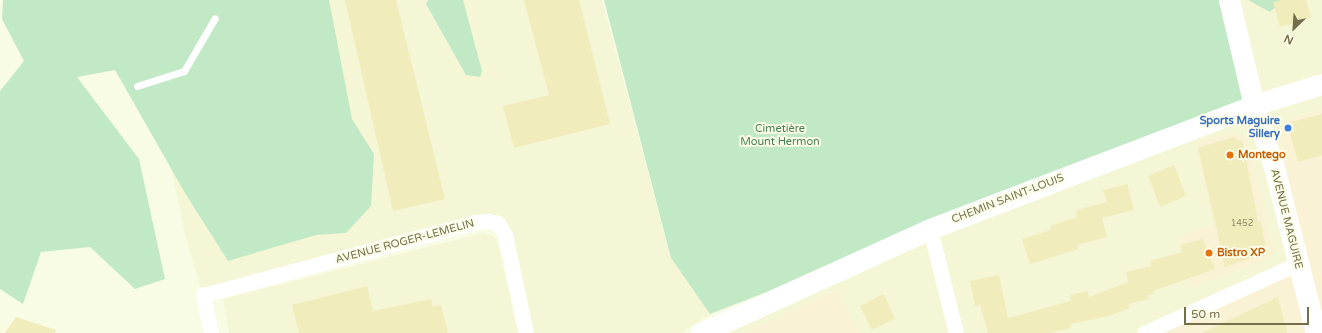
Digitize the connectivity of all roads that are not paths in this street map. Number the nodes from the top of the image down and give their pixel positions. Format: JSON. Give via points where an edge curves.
{"nodes":[{"id":1,"x":1229,"y":0,"type":"edge"},
{"id":2,"x":215,"y":18,"type":"dead end"},
{"id":3,"x":1322,"y":84,"type":"edge"},
{"id":4,"x":137,"y":86,"type":"dead end"},
{"id":5,"x":1254,"y":105,"type":"junction"},
{"id":6,"x":930,"y":229,"type":"junction"},
{"id":7,"x":1297,"y":264,"type":"junction"},
{"id":8,"x":211,"y":333,"type":"edge"},
{"id":9,"x":526,"y":333,"type":"edge"},
{"id":10,"x":701,"y":333,"type":"edge"},
{"id":11,"x":956,"y":333,"type":"edge"},
{"id":12,"x":1144,"y":333,"type":"edge"},
{"id":13,"x":1316,"y":333,"type":"edge"}],
"edges":[{"from":1,"to":5,"type":"street","name":"AVENUE MAGUIRE"},
{"from":2,"to":4,"type":"lane","via":[[184,71]]},
{"from":3,"to":5,"type":"street","name":"CHEMIN SAINT-LOUIS"},
{"from":5,"to":6,"type":"street","name":"CHEMIN SAINT-LOUIS"},
{"from":5,"to":7,"type":"street","name":"AVENUE MAGUIRE","via":[[1274,171]]},
{"from":6,"to":10,"type":"street","name":"CHEMIN SAINT-LOUIS"},
{"from":6,"to":11,"type":"street"},
{"from":7,"to":12,"type":"street"},
{"from":7,"to":13,"type":"street","name":"AVENUE MAGUIRE"},
{"from":8,"to":9,"type":"street","name":"AVENUE ROGER-LEMELIN","via":[[203,295],[474,222],[488,221],[498,223],[505,234]]}]}
